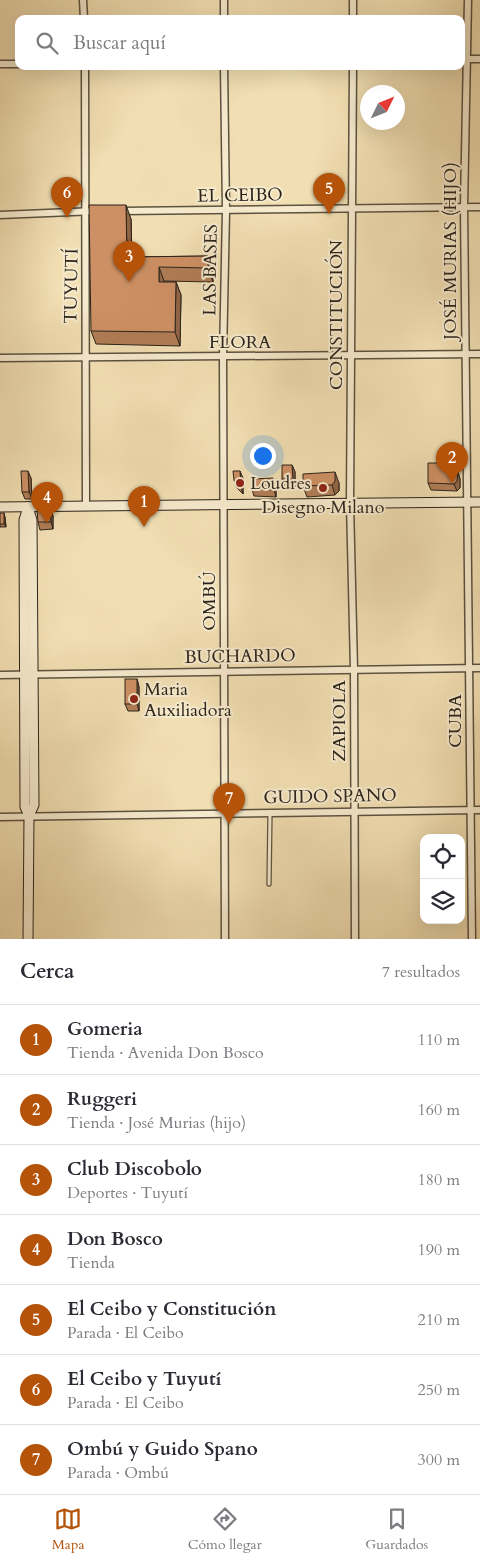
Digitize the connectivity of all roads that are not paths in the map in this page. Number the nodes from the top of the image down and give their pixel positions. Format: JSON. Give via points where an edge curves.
{"nodes":[{"id":1,"x":83,"y":0,"type":"edge"},
{"id":2,"x":224,"y":0,"type":"edge"},
{"id":3,"x":352,"y":0,"type":"edge"},
{"id":4,"x":468,"y":0,"type":"edge"},
{"id":5,"x":84,"y":15,"type":"edge"},
{"id":6,"x":224,"y":15,"type":"edge"},
{"id":7,"x":353,"y":15,"type":"edge"},
{"id":8,"x":465,"y":44,"type":"edge"},
{"id":9,"x":465,"y":59,"type":"edge"},
{"id":10,"x":480,"y":59,"type":"edge"},
{"id":11,"x":0,"y":64,"type":"edge"},
{"id":12,"x":15,"y":64,"type":"edge"},
{"id":13,"x":86,"y":70,"type":"edge"},
{"id":14,"x":224,"y":70,"type":"edge"},
{"id":15,"x":352,"y":70,"type":"edge"},
{"id":16,"x":464,"y":70,"type":"edge"},
{"id":17,"x":480,"y":206,"type":"edge"},
{"id":18,"x":464,"y":207,"type":"junction"},
{"id":19,"x":350,"y":208,"type":"junction"},
{"id":20,"x":87,"y":211,"type":"junction"},
{"id":21,"x":107,"y":211,"type":"edge"},
{"id":22,"x":117,"y":211,"type":"edge"},
{"id":23,"x":226,"y":211,"type":"junction"},
{"id":24,"x":0,"y":215,"type":"edge"},
{"id":25,"x":466,"y":354,"type":"junction"},
{"id":26,"x":480,"y":354,"type":"edge"},
{"id":27,"x":223,"y":356,"type":"junction"},
{"id":28,"x":352,"y":356,"type":"junction"},
{"id":29,"x":0,"y":358,"type":"edge"},
{"id":30,"x":85,"y":358,"type":"junction"},
{"id":31,"x":468,"y":502,"type":"junction"},
{"id":32,"x":480,"y":502,"type":"edge"},
{"id":33,"x":350,"y":503,"type":"junction"},
{"id":34,"x":224,"y":504,"type":"junction"},
{"id":35,"x":86,"y":506,"type":"junction"},
{"id":36,"x":0,"y":507,"type":"edge"},
{"id":37,"x":28,"y":507,"type":"junction"},
{"id":38,"x":469,"y":668,"type":"junction"},
{"id":39,"x":480,"y":668,"type":"edge"},
{"id":40,"x":354,"y":669,"type":"junction"},
{"id":41,"x":224,"y":672,"type":"junction"},
{"id":42,"x":29,"y":674,"type":"junction"},
{"id":43,"x":0,"y":675,"type":"edge"},
{"id":44,"x":354,"y":810,"type":"junction"},
{"id":45,"x":471,"y":810,"type":"junction"},
{"id":46,"x":480,"y":810,"type":"edge"},
{"id":47,"x":223,"y":812,"type":"junction"},
{"id":48,"x":270,"y":812,"type":"junction"},
{"id":49,"x":29,"y":816,"type":"junction"},
{"id":50,"x":0,"y":817,"type":"edge"},
{"id":51,"x":269,"y":884,"type":"dead end"},
{"id":52,"x":28,"y":939,"type":"edge"},
{"id":53,"x":225,"y":939,"type":"edge"},
{"id":54,"x":355,"y":939,"type":"edge"},
{"id":55,"x":472,"y":939,"type":"edge"}],
"edges":[{"from":1,"to":5,"type":"street"},
{"from":2,"to":6,"type":"street"},
{"from":3,"to":7,"type":"street"},
{"from":4,"to":8,"type":"street","name":"JOSÉ MURIAS (HIJO)"},
{"from":9,"to":10,"type":"street"},
{"from":11,"to":12,"type":"street"},
{"from":13,"to":20,"type":"street","name":"TUYUTÍ"},
{"from":14,"to":23,"type":"street","name":"LAS BASES"},
{"from":15,"to":19,"type":"street","name":"CONSTITUCIÓN"},
{"from":16,"to":18,"type":"street","name":"JOSÉ MURIAS (HIJO)"},
{"from":17,"to":18,"type":"street","name":"EL CEIBO"},
{"from":18,"to":19,"type":"street","name":"EL CEIBO"},
{"from":18,"to":25,"type":"street","name":"JOSÉ MURIAS (HIJO)"},
{"from":19,"to":23,"type":"street","name":"EL CEIBO"},
{"from":19,"to":28,"type":"street","name":"CONSTITUCIÓN"},
{"from":20,"to":21,"type":"street"},
{"from":20,"to":24,"type":"street"},
{"from":20,"to":30,"type":"street","name":"TUYUTÍ"},
{"from":22,"to":23,"type":"street","name":"EL CEIBO"},
{"from":23,"to":27,"type":"street","name":"LAS BASES"},
{"from":25,"to":26,"type":"street","name":"FLORA"},
{"from":25,"to":28,"type":"street","name":"FLORA"},
{"from":25,"to":31,"type":"street","name":"JOSÉ MURIAS (HIJO)"},
{"from":27,"to":28,"type":"street","name":"FLORA"},
{"from":27,"to":30,"type":"street","name":"FLORA"},
{"from":27,"to":34,"type":"street","name":"LAS BASES"},
{"from":28,"to":33,"type":"street","name":"CONSTITUCIÓN"},
{"from":29,"to":30,"type":"street","name":"FLORA"},
{"from":30,"to":35,"type":"street","name":"TUYUTÍ"},
{"from":31,"to":32,"type":"main road"},
{"from":31,"to":33,"type":"main road"},
{"from":31,"to":38,"type":"street","name":"CUBA"},
{"from":33,"to":34,"type":"main road"},
{"from":33,"to":40,"type":"street","name":"ZAPIOLA"},
{"from":34,"to":35,"type":"main road"},
{"from":34,"to":41,"type":"street","name":"OMBÚ"},
{"from":35,"to":37,"type":"main road"},
{"from":36,"to":37,"type":"main road"},
{"from":37,"to":42,"type":"main road","via":[[24,520]]},
{"from":38,"to":39,"type":"street","name":"BUCHARDO"},
{"from":38,"to":40,"type":"street","name":"BUCHARDO"},
{"from":38,"to":45,"type":"street","name":"CUBA"},
{"from":40,"to":41,"type":"street","name":"BUCHARDO"},
{"from":40,"to":44,"type":"street","name":"ZAPIOLA"},
{"from":41,"to":42,"type":"street","name":"BUCHARDO"},
{"from":41,"to":47,"type":"street","name":"OMBÚ"},
{"from":42,"to":43,"type":"street","name":"BUCHARDO"},
{"from":42,"to":49,"type":"main road","via":[[24,808]]},
{"from":44,"to":45,"type":"street","name":"GUIDO SPANO"},
{"from":44,"to":48,"type":"street","name":"GUIDO SPANO"},
{"from":44,"to":54,"type":"street","name":"ZAPIOLA"},
{"from":45,"to":46,"type":"street","name":"GUIDO SPANO"},
{"from":45,"to":55,"type":"street","name":"CUBA"},
{"from":47,"to":48,"type":"street","name":"GUIDO SPANO"},
{"from":47,"to":49,"type":"street","name":"GUIDO SPANO"},
{"from":47,"to":53,"type":"street","name":"OMBÚ"},
{"from":48,"to":51,"type":"lane"},
{"from":49,"to":50,"type":"street","name":"GUIDO SPANO"},
{"from":49,"to":52,"type":"main road"}]}
